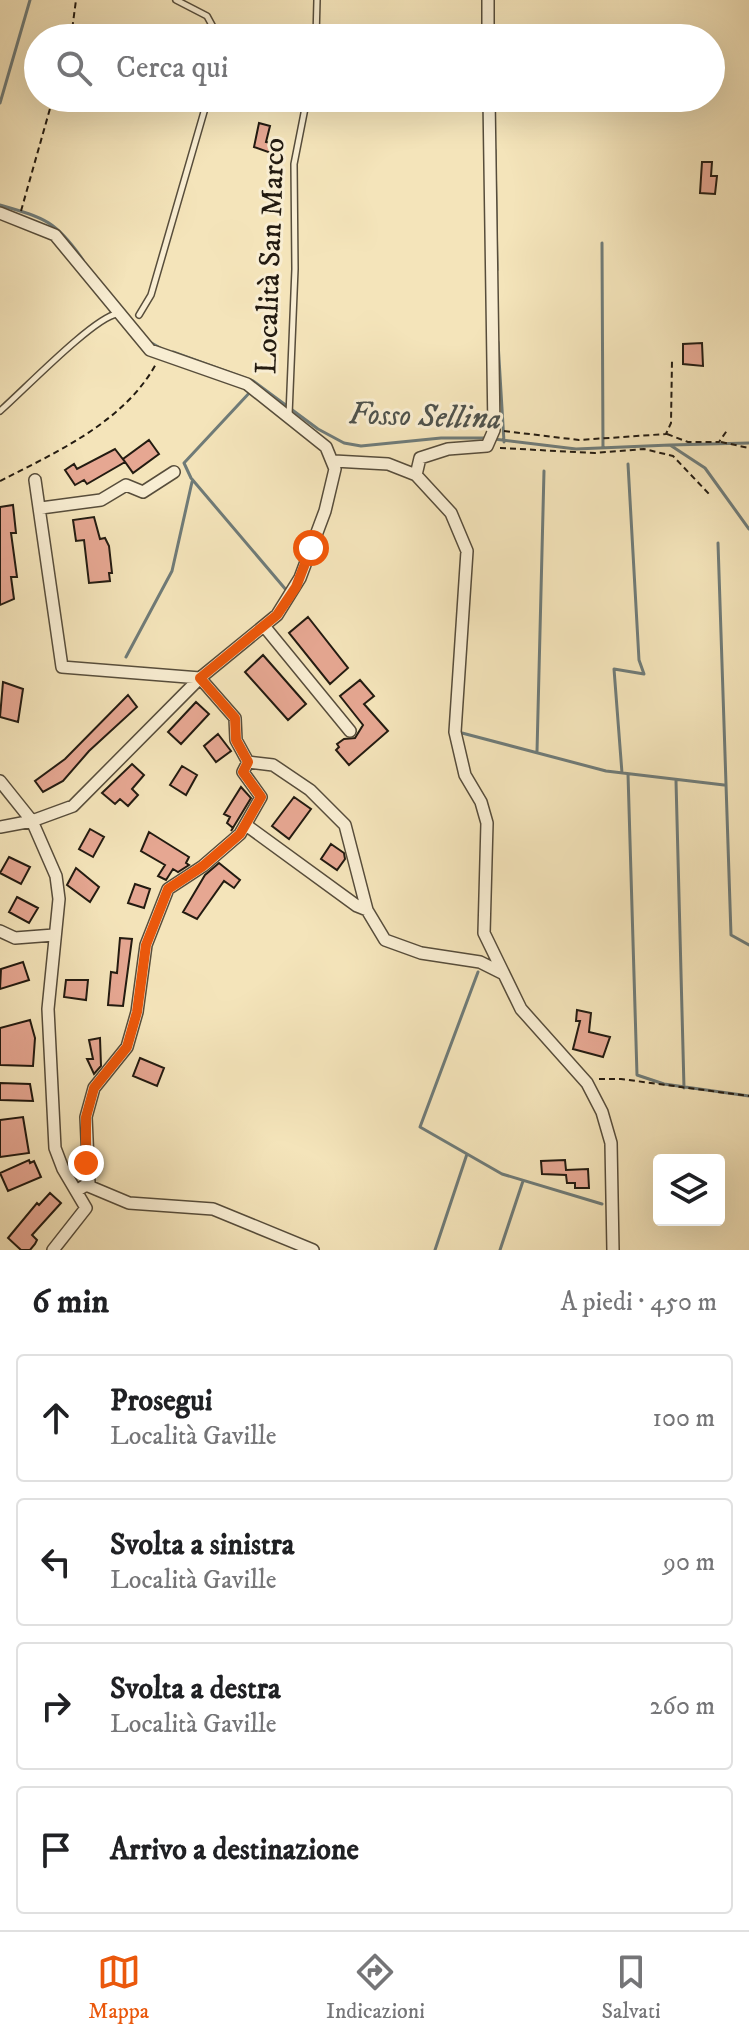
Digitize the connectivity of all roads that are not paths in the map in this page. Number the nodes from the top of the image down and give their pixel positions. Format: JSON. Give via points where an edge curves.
{"nodes":[{"id":1,"x":176,"y":0,"type":"edge"},
{"id":2,"x":317,"y":0,"type":"edge"},
{"id":3,"x":488,"y":0,"type":"edge"},
{"id":4,"x":211,"y":24,"type":"edge"},
{"id":5,"x":316,"y":24,"type":"edge"},
{"id":6,"x":488,"y":24,"type":"edge"},
{"id":7,"x":204,"y":112,"type":"edge"},
{"id":8,"x":304,"y":112,"type":"edge"},
{"id":9,"x":489,"y":112,"type":"edge"},
{"id":10,"x":0,"y":213,"type":"edge"},
{"id":11,"x":118,"y":314,"type":"junction"},
{"id":12,"x":139,"y":315,"type":"dead end"},
{"id":13,"x":0,"y":411,"type":"edge"},
{"id":14,"x":289,"y":418,"type":"junction"},
{"id":15,"x":334,"y":461,"type":"junction"},
{"id":16,"x":174,"y":472,"type":"dead end"},
{"id":17,"x":416,"y":475,"type":"junction"},
{"id":18,"x":35,"y":480,"type":"dead end"},
{"id":19,"x":41,"y":508,"type":"junction"},
{"id":20,"x":264,"y":626,"type":"junction"},
{"id":21,"x":200,"y":678,"type":"junction"},
{"id":22,"x":350,"y":731,"type":"dead end"},
{"id":23,"x":248,"y":762,"type":"junction"},
{"id":24,"x":0,"y":781,"type":"edge"},
{"id":25,"x":32,"y":821,"type":"junction"},
{"id":26,"x":246,"y":825,"type":"junction"},
{"id":27,"x":0,"y":827,"type":"edge"},
{"id":28,"x":367,"y":910,"type":"junction"},
{"id":29,"x":0,"y":931,"type":"edge"},
{"id":30,"x":54,"y":935,"type":"junction"},
{"id":31,"x":15,"y":938,"type":"junction"},
{"id":32,"x":0,"y":943,"type":"edge"},
{"id":33,"x":502,"y":974,"type":"junction"},
{"id":34,"x":82,"y":1188,"type":"junction"},
{"id":35,"x":53,"y":1250,"type":"edge"},
{"id":36,"x":313,"y":1250,"type":"edge"},
{"id":37,"x":613,"y":1250,"type":"edge"}],
"edges":[{"from":1,"to":4,"type":"lane","via":[[207,16]]},
{"from":2,"to":5,"type":"lane"},
{"from":3,"to":6,"type":"street"},
{"from":7,"to":12,"type":"lane","via":[[151,295]]},
{"from":8,"to":14,"type":"lane","name":"Località San Marco","via":[[294,164]]},
{"from":9,"to":17,"type":"street","via":[[494,430],[487,446],[434,451],[420,458]]},
{"from":10,"to":11,"type":"street","via":[[55,235]]},
{"from":11,"to":13,"type":"lane","via":[[103,319]]},
{"from":11,"to":14,"type":"street","via":[[150,350],[247,384]]},
{"from":14,"to":15,"type":"street","via":[[326,447]]},
{"from":15,"to":17,"type":"street","via":[[388,464]]},
{"from":15,"to":20,"type":"street","via":[[325,511],[300,578],[285,606]]},
{"from":16,"to":19,"type":"street","via":[[143,492],[126,485],[101,500]]},
{"from":17,"to":33,"type":"street","via":[[451,513],[467,551],[455,732],[465,775],[487,823],[484,933]]},
{"from":18,"to":19,"type":"street"},
{"from":19,"to":21,"type":"street","via":[[62,667]]},
{"from":20,"to":21,"type":"street"},
{"from":20,"to":22,"type":"street"},
{"from":21,"to":23,"type":"street","via":[[235,718],[236,740]]},
{"from":21,"to":25,"type":"street","via":[[85,796],[66,810]]},
{"from":23,"to":26,"type":"street","via":[[243,772],[261,797]]},
{"from":23,"to":28,"type":"street","via":[[273,765],[310,790],[345,825]]},
{"from":24,"to":25,"type":"street"},
{"from":25,"to":27,"type":"street"},
{"from":25,"to":30,"type":"street","via":[[56,876]]},
{"from":26,"to":28,"type":"street"},
{"from":26,"to":34,"type":"street","via":[[203,866],[168,889],[146,945],[127,1047],[94,1088],[86,1117],[89,1183]]},
{"from":28,"to":33,"type":"street","via":[[385,940],[421,953],[480,962]]},
{"from":29,"to":31,"type":"street"},
{"from":30,"to":31,"type":"street"},
{"from":30,"to":34,"type":"street","via":[[48,1009],[55,1148],[63,1169]]},
{"from":31,"to":32,"type":"street"},
{"from":33,"to":37,"type":"street","via":[[521,1009],[587,1083],[602,1112],[611,1143]]},
{"from":34,"to":35,"type":"street","via":[[83,1215]]},
{"from":34,"to":36,"type":"street","via":[[129,1203],[213,1209]]}]}
